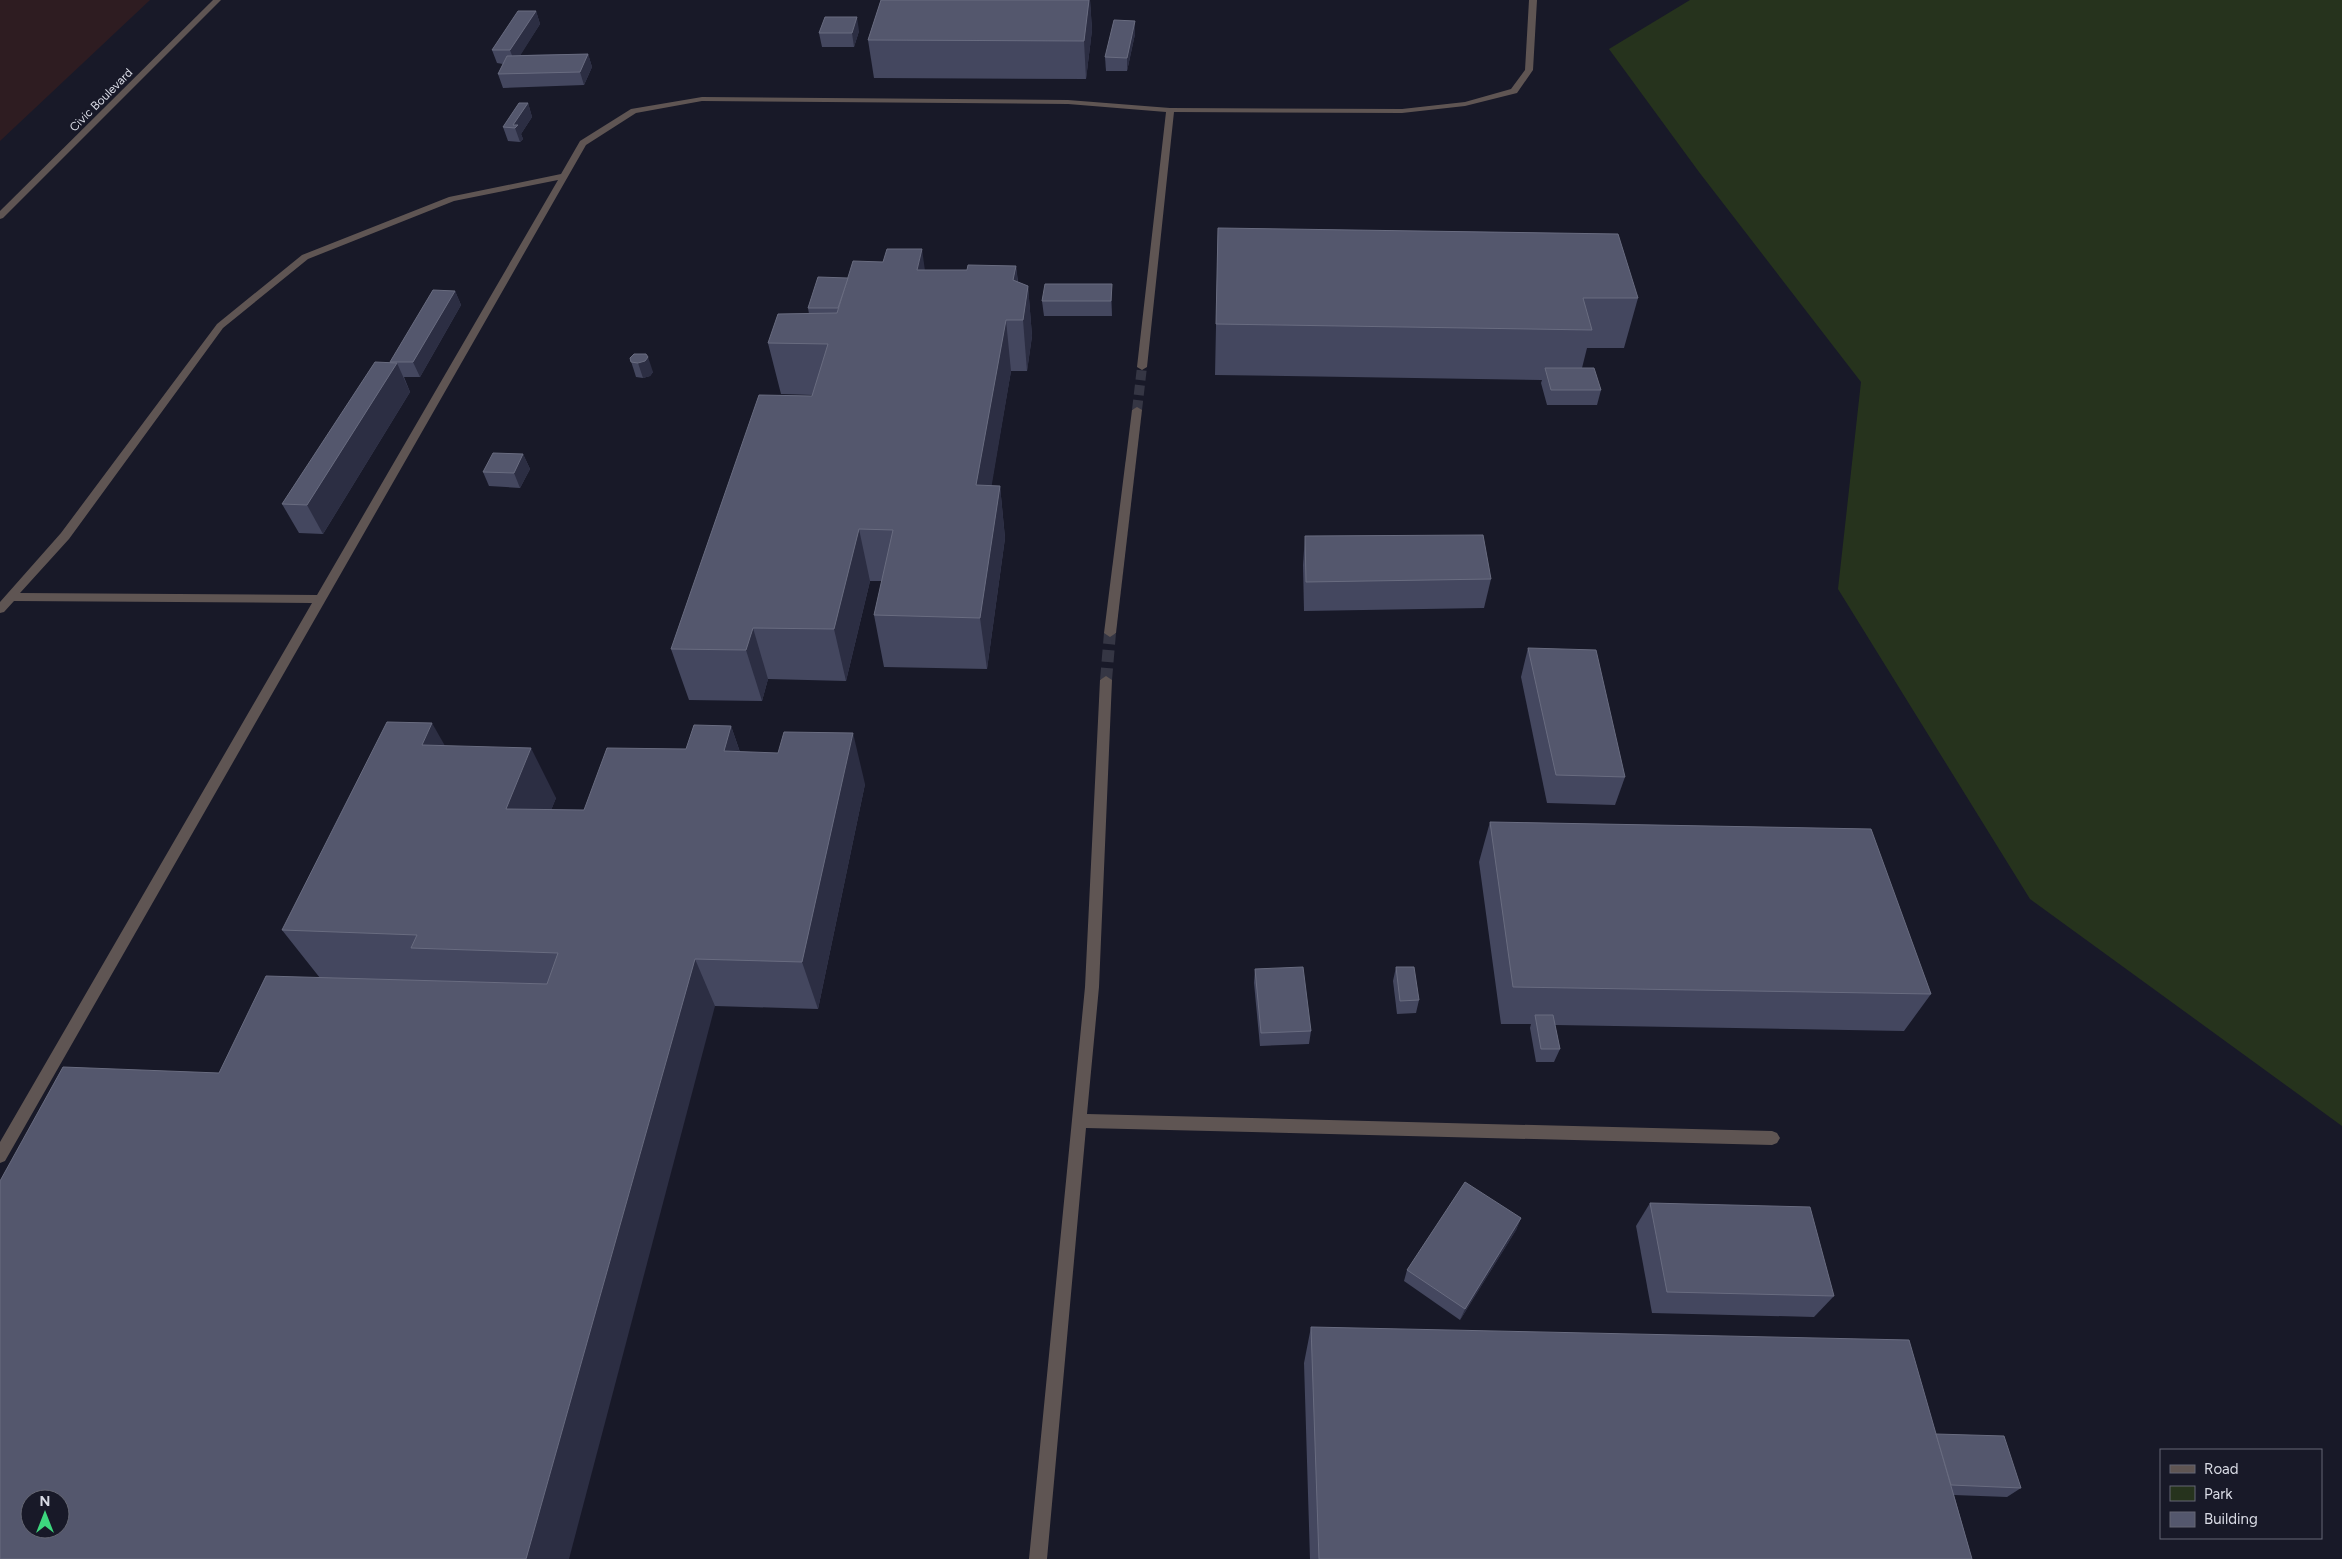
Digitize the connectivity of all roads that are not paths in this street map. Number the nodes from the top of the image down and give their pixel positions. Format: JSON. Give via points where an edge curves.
{"nodes":[{"id":1,"x":217,"y":0,"type":"edge"},
{"id":2,"x":1532,"y":0,"type":"edge"},
{"id":3,"x":1170,"y":110,"type":"junction"},
{"id":4,"x":564,"y":176,"type":"junction"},
{"id":5,"x":0,"y":216,"type":"edge"},
{"id":6,"x":1142,"y":367,"type":"tunnel mouth"},
{"id":7,"x":1137,"y":410,"type":"tunnel mouth"},
{"id":8,"x":10,"y":597,"type":"junction"},
{"id":9,"x":321,"y":599,"type":"junction"},
{"id":10,"x":0,"y":609,"type":"edge"},
{"id":11,"x":1110,"y":633,"type":"tunnel mouth"},
{"id":12,"x":1106,"y":680,"type":"tunnel mouth"},
{"id":13,"x":1080,"y":1121,"type":"junction"},
{"id":14,"x":1772,"y":1138,"type":"dead end"},
{"id":15,"x":0,"y":1156,"type":"edge"},
{"id":16,"x":1038,"y":1559,"type":"edge"}],
"edges":[{"from":1,"to":5,"type":"street","name":"Civic Boulevard"},
{"from":2,"to":3,"type":"street","via":[[1529,70],[1514,91],[1465,104],[1402,111]]},
{"from":3,"to":4,"type":"street","via":[[1068,102],[702,99],[634,111],[583,143]]},
{"from":3,"to":6,"type":"street"},
{"from":4,"to":8,"type":"street","via":[[452,199],[305,257],[220,326],[65,536]]},
{"from":4,"to":9,"type":"street"},
{"from":7,"to":11,"type":"street"},
{"from":8,"to":9,"type":"street"},
{"from":8,"to":10,"type":"street"},
{"from":9,"to":15,"type":"street"},
{"from":12,"to":13,"type":"street","via":[[1092,987]]},
{"from":13,"to":14,"type":"street"},
{"from":13,"to":16,"type":"street"}]}
